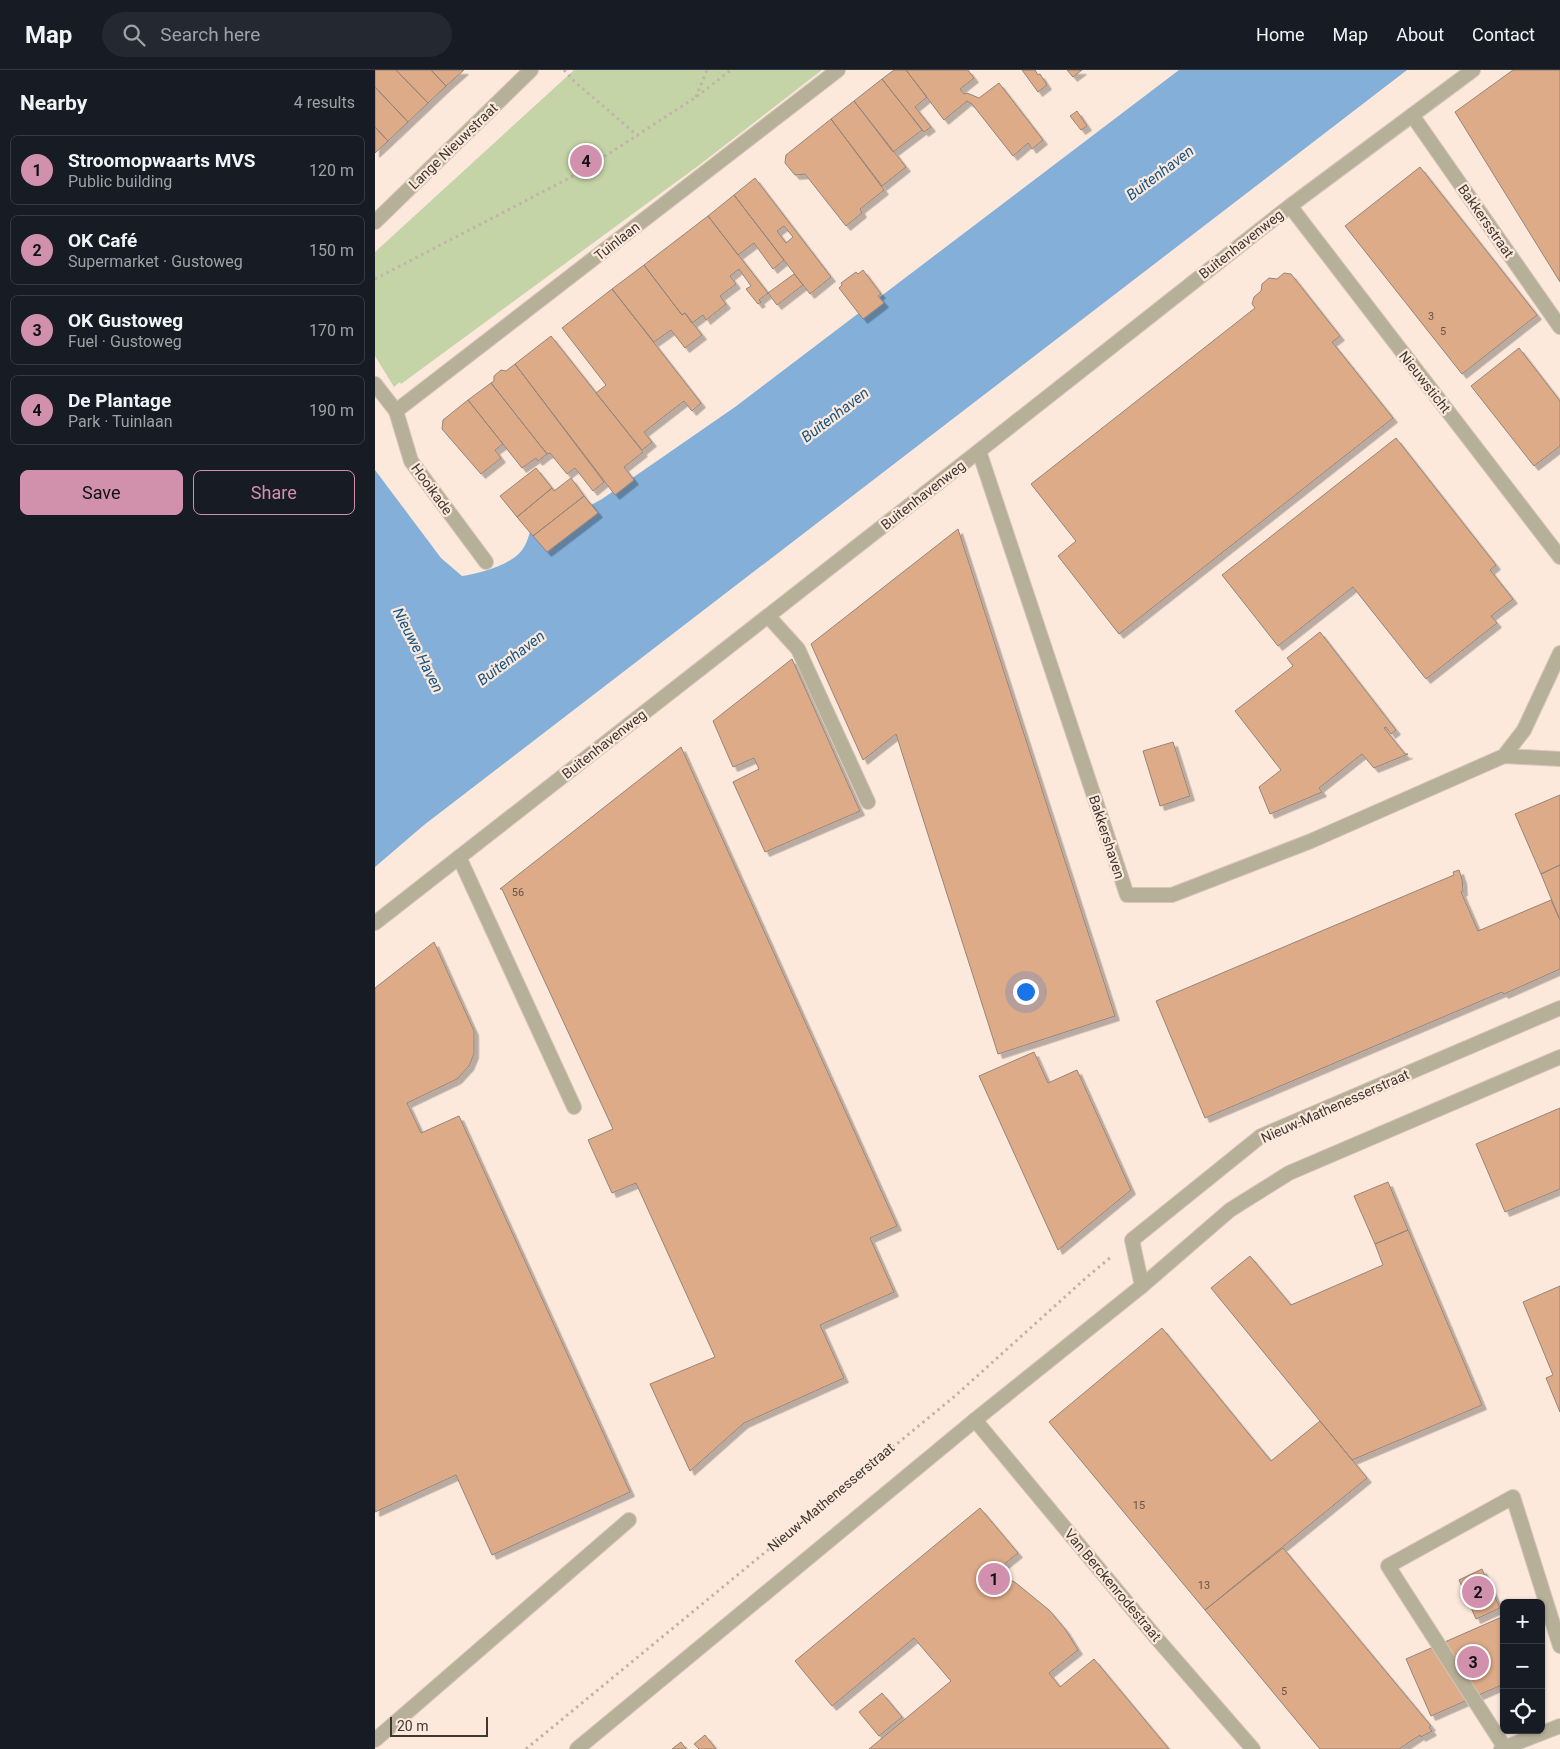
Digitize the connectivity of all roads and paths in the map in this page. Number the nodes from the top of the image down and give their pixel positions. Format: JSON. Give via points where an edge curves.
{"nodes":[{"id":1,"x":531,"y":70,"type":"edge"},
{"id":2,"x":564,"y":70,"type":"edge"},
{"id":3,"x":707,"y":70,"type":"edge"},
{"id":4,"x":731,"y":70,"type":"edge"},
{"id":5,"x":838,"y":70,"type":"edge"},
{"id":6,"x":1473,"y":70,"type":"edge"},
{"id":7,"x":696,"y":97,"type":"junction"},
{"id":8,"x":1412,"y":115,"type":"junction"},
{"id":9,"x":638,"y":136,"type":"junction"},
{"id":10,"x":1289,"y":206,"type":"junction"},
{"id":11,"x":375,"y":222,"type":"edge"},
{"id":12,"x":375,"y":279,"type":"edge"},
{"id":13,"x":1560,"y":327,"type":"edge"},
{"id":14,"x":375,"y":384,"type":"edge"},
{"id":15,"x":396,"y":411,"type":"junction"},
{"id":16,"x":979,"y":451,"type":"junction"},
{"id":17,"x":1560,"y":557,"type":"edge"},
{"id":18,"x":486,"y":562,"type":"dead end"},
{"id":19,"x":768,"y":616,"type":"junction"},
{"id":20,"x":1560,"y":653,"type":"edge"},
{"id":21,"x":1504,"y":756,"type":"junction"},
{"id":22,"x":1560,"y":759,"type":"edge"},
{"id":23,"x":868,"y":802,"type":"dead end"},
{"id":24,"x":459,"y":857,"type":"junction"},
{"id":25,"x":375,"y":923,"type":"edge"},
{"id":26,"x":1560,"y":1008,"type":"edge"},
{"id":27,"x":1560,"y":1057,"type":"edge"},
{"id":28,"x":574,"y":1107,"type":"dead end"},
{"id":29,"x":1132,"y":1240,"type":"junction"},
{"id":30,"x":1142,"y":1286,"type":"junction"},
{"id":31,"x":975,"y":1420,"type":"junction"},
{"id":32,"x":629,"y":1520,"type":"dead end"},
{"id":33,"x":1560,"y":1646,"type":"edge"},
{"id":34,"x":1560,"y":1726,"type":"edge"},
{"id":35,"x":375,"y":1740,"type":"edge"},
{"id":36,"x":1503,"y":1748,"type":"edge"},
{"id":37,"x":526,"y":1749,"type":"edge"},
{"id":38,"x":577,"y":1749,"type":"edge"},
{"id":39,"x":1253,"y":1749,"type":"edge"}],
"edges":[{"from":1,"to":11,"type":"street","name":"Lange Nieuwstraat"},
{"from":2,"to":9,"type":"path"},
{"from":3,"to":7,"type":"path"},
{"from":4,"to":7,"type":"path"},
{"from":5,"to":15,"type":"street","name":"Tuinlaan"},
{"from":6,"to":8,"type":"street","name":"Buitenhavenweg"},
{"from":7,"to":9,"type":"path"},
{"from":8,"to":10,"type":"street","name":"Buitenhavenweg"},
{"from":8,"to":13,"type":"street","name":"Bakkersstraat"},
{"from":9,"to":12,"type":"path","via":[[579,173]]},
{"from":10,"to":16,"type":"street","name":"Buitenhavenweg"},
{"from":10,"to":17,"type":"street","name":"Nieuwsticht"},
{"from":14,"to":15,"type":"street","name":"Hooikade"},
{"from":15,"to":18,"type":"street","name":"Hooikade","via":[[411,461]]},
{"from":16,"to":19,"type":"street","name":"Buitenhavenweg"},
{"from":16,"to":21,"type":"street","name":"Bakkershaven","via":[[1127,895],[1172,895],[1311,841]]},
{"from":19,"to":23,"type":"street","via":[[798,650]]},
{"from":19,"to":24,"type":"street","name":"Buitenhavenweg"},
{"from":20,"to":21,"type":"street","name":"Bakkershaven","via":[[1524,730]]},
{"from":21,"to":22,"type":"street","name":"Bakkershaven"},
{"from":24,"to":25,"type":"street","name":"Buitenhavenweg"},
{"from":24,"to":28,"type":"street"},
{"from":26,"to":29,"type":"street","name":"Nieuw-Mathenesserstraat","via":[[1261,1136]]},
{"from":27,"to":30,"type":"street","via":[[1289,1173],[1230,1210]]},
{"from":29,"to":30,"type":"street"},
{"from":29,"to":37,"type":"path","name":"Nieuw-Mathenesserstraat","via":[[955,1396]]},
{"from":30,"to":31,"type":"street"},
{"from":31,"to":38,"type":"street"},
{"from":31,"to":39,"type":"street","name":"Van Berckenrodestraat"},
{"from":32,"to":35,"type":"street"},
{"from":33,"to":36,"type":"street","via":[[1513,1498],[1387,1566]]},
{"from":34,"to":36,"type":"street"}]}
